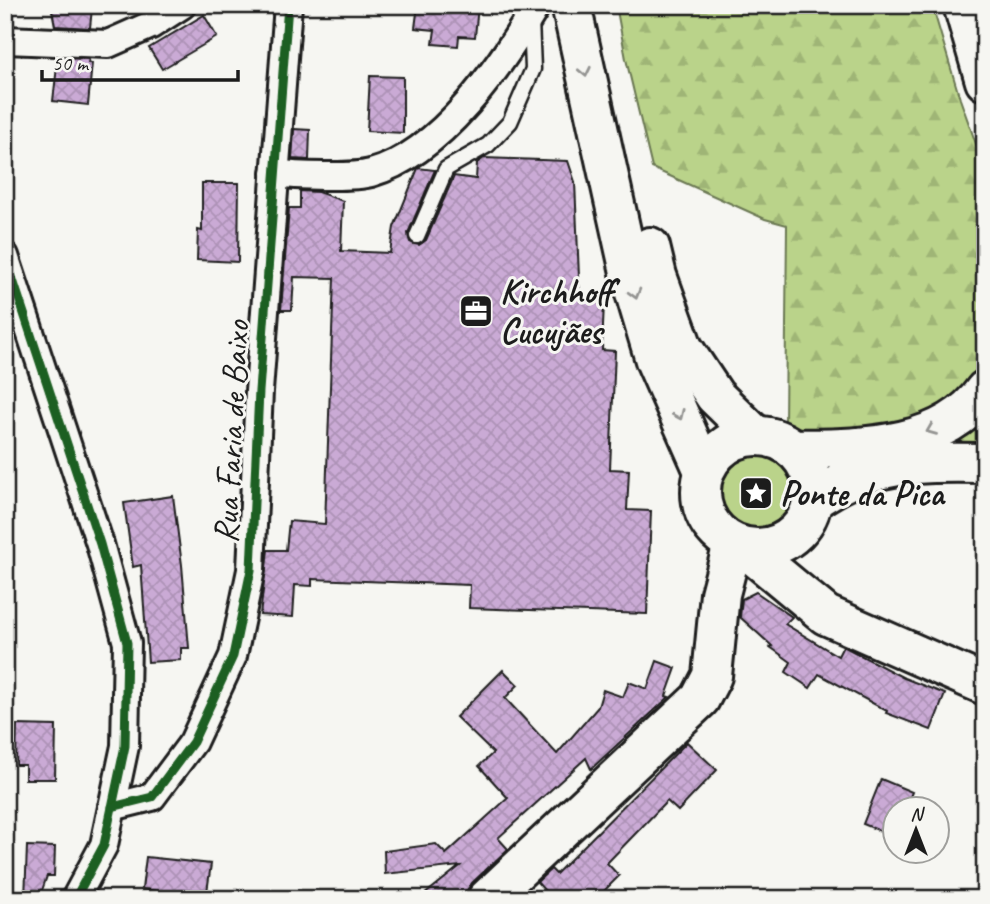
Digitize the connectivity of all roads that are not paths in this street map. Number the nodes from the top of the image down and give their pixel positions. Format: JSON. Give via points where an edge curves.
{"nodes":[{"id":1,"x":182,"y":5,"type":"edge"},
{"id":2,"x":288,"y":5,"type":"edge"},
{"id":3,"x":571,"y":5,"type":"edge"},
{"id":4,"x":596,"y":5,"type":"edge"},
{"id":5,"x":963,"y":5,"type":"edge"},
{"id":6,"x":534,"y":10,"type":"edge"},
{"id":7,"x":5,"y":40,"type":"edge"},
{"id":8,"x":985,"y":81,"type":"edge"},
{"id":9,"x":275,"y":173,"type":"junction"},
{"id":10,"x":417,"y":236,"type":"dead end"},
{"id":11,"x":5,"y":256,"type":"edge"},
{"id":12,"x":985,"y":390,"type":"edge"},
{"id":13,"x":756,"y":436,"type":"junction"},
{"id":14,"x":793,"y":449,"type":"junction"},
{"id":15,"x":985,"y":463,"type":"edge"},
{"id":16,"x":704,"y":471,"type":"junction"},
{"id":17,"x":806,"y":515,"type":"junction"},
{"id":18,"x":739,"y":546,"type":"junction"},
{"id":19,"x":806,"y":599,"type":"junction"},
{"id":20,"x":985,"y":685,"type":"edge"},
{"id":21,"x":112,"y":807,"type":"junction"},
{"id":22,"x":75,"y":899,"type":"edge"},
{"id":23,"x":487,"y":899,"type":"edge"}],
"edges":[{"from":1,"to":7,"type":"street","via":[[108,44]]},
{"from":2,"to":9,"type":"street","name":"Rua Faria de Baixo"},
{"from":3,"to":16,"type":"main road","one_way":true,"via":[[633,286],[654,360]]},
{"from":4,"to":13,"type":"main road","via":[[657,276],[682,348],[715,396]]},
{"from":5,"to":8,"type":"main road"},
{"from":6,"to":9,"type":"street","via":[[509,52],[462,111],[407,158],[370,174]]},
{"from":6,"to":10,"type":"lane","via":[[533,69],[510,122],[488,145],[446,169]]},
{"from":9,"to":21,"type":"street","name":"Rua Faria de Baixo","via":[[251,570],[233,656],[193,742],[152,797]]},
{"from":11,"to":21,"type":"street","via":[[100,544],[127,643],[125,746]]},
{"from":12,"to":14,"type":"main road","one_way":true,"via":[[953,421],[908,438],[865,447]]},
{"from":13,"to":14,"type":"main road","via":[[770,437]]},
{"from":13,"to":16,"type":"main road","via":[[725,445]]},
{"from":14,"to":17,"type":"main road","via":[[812,481]]},
{"from":15,"to":17,"type":"main road","via":[[891,467],[847,480]]},
{"from":16,"to":18,"type":"main road","via":[[700,499],[704,513],[716,531]]},
{"from":17,"to":18,"type":"main road","via":[[788,540],[760,549]]},
{"from":17,"to":19,"type":"main road"},
{"from":18,"to":19,"type":"main road"},
{"from":18,"to":23,"type":"main road","via":[[720,594],[712,676],[700,699]]},
{"from":19,"to":20,"type":"main road","via":[[826,615]]},
{"from":21,"to":22,"type":"street","via":[[104,845]]}]}
